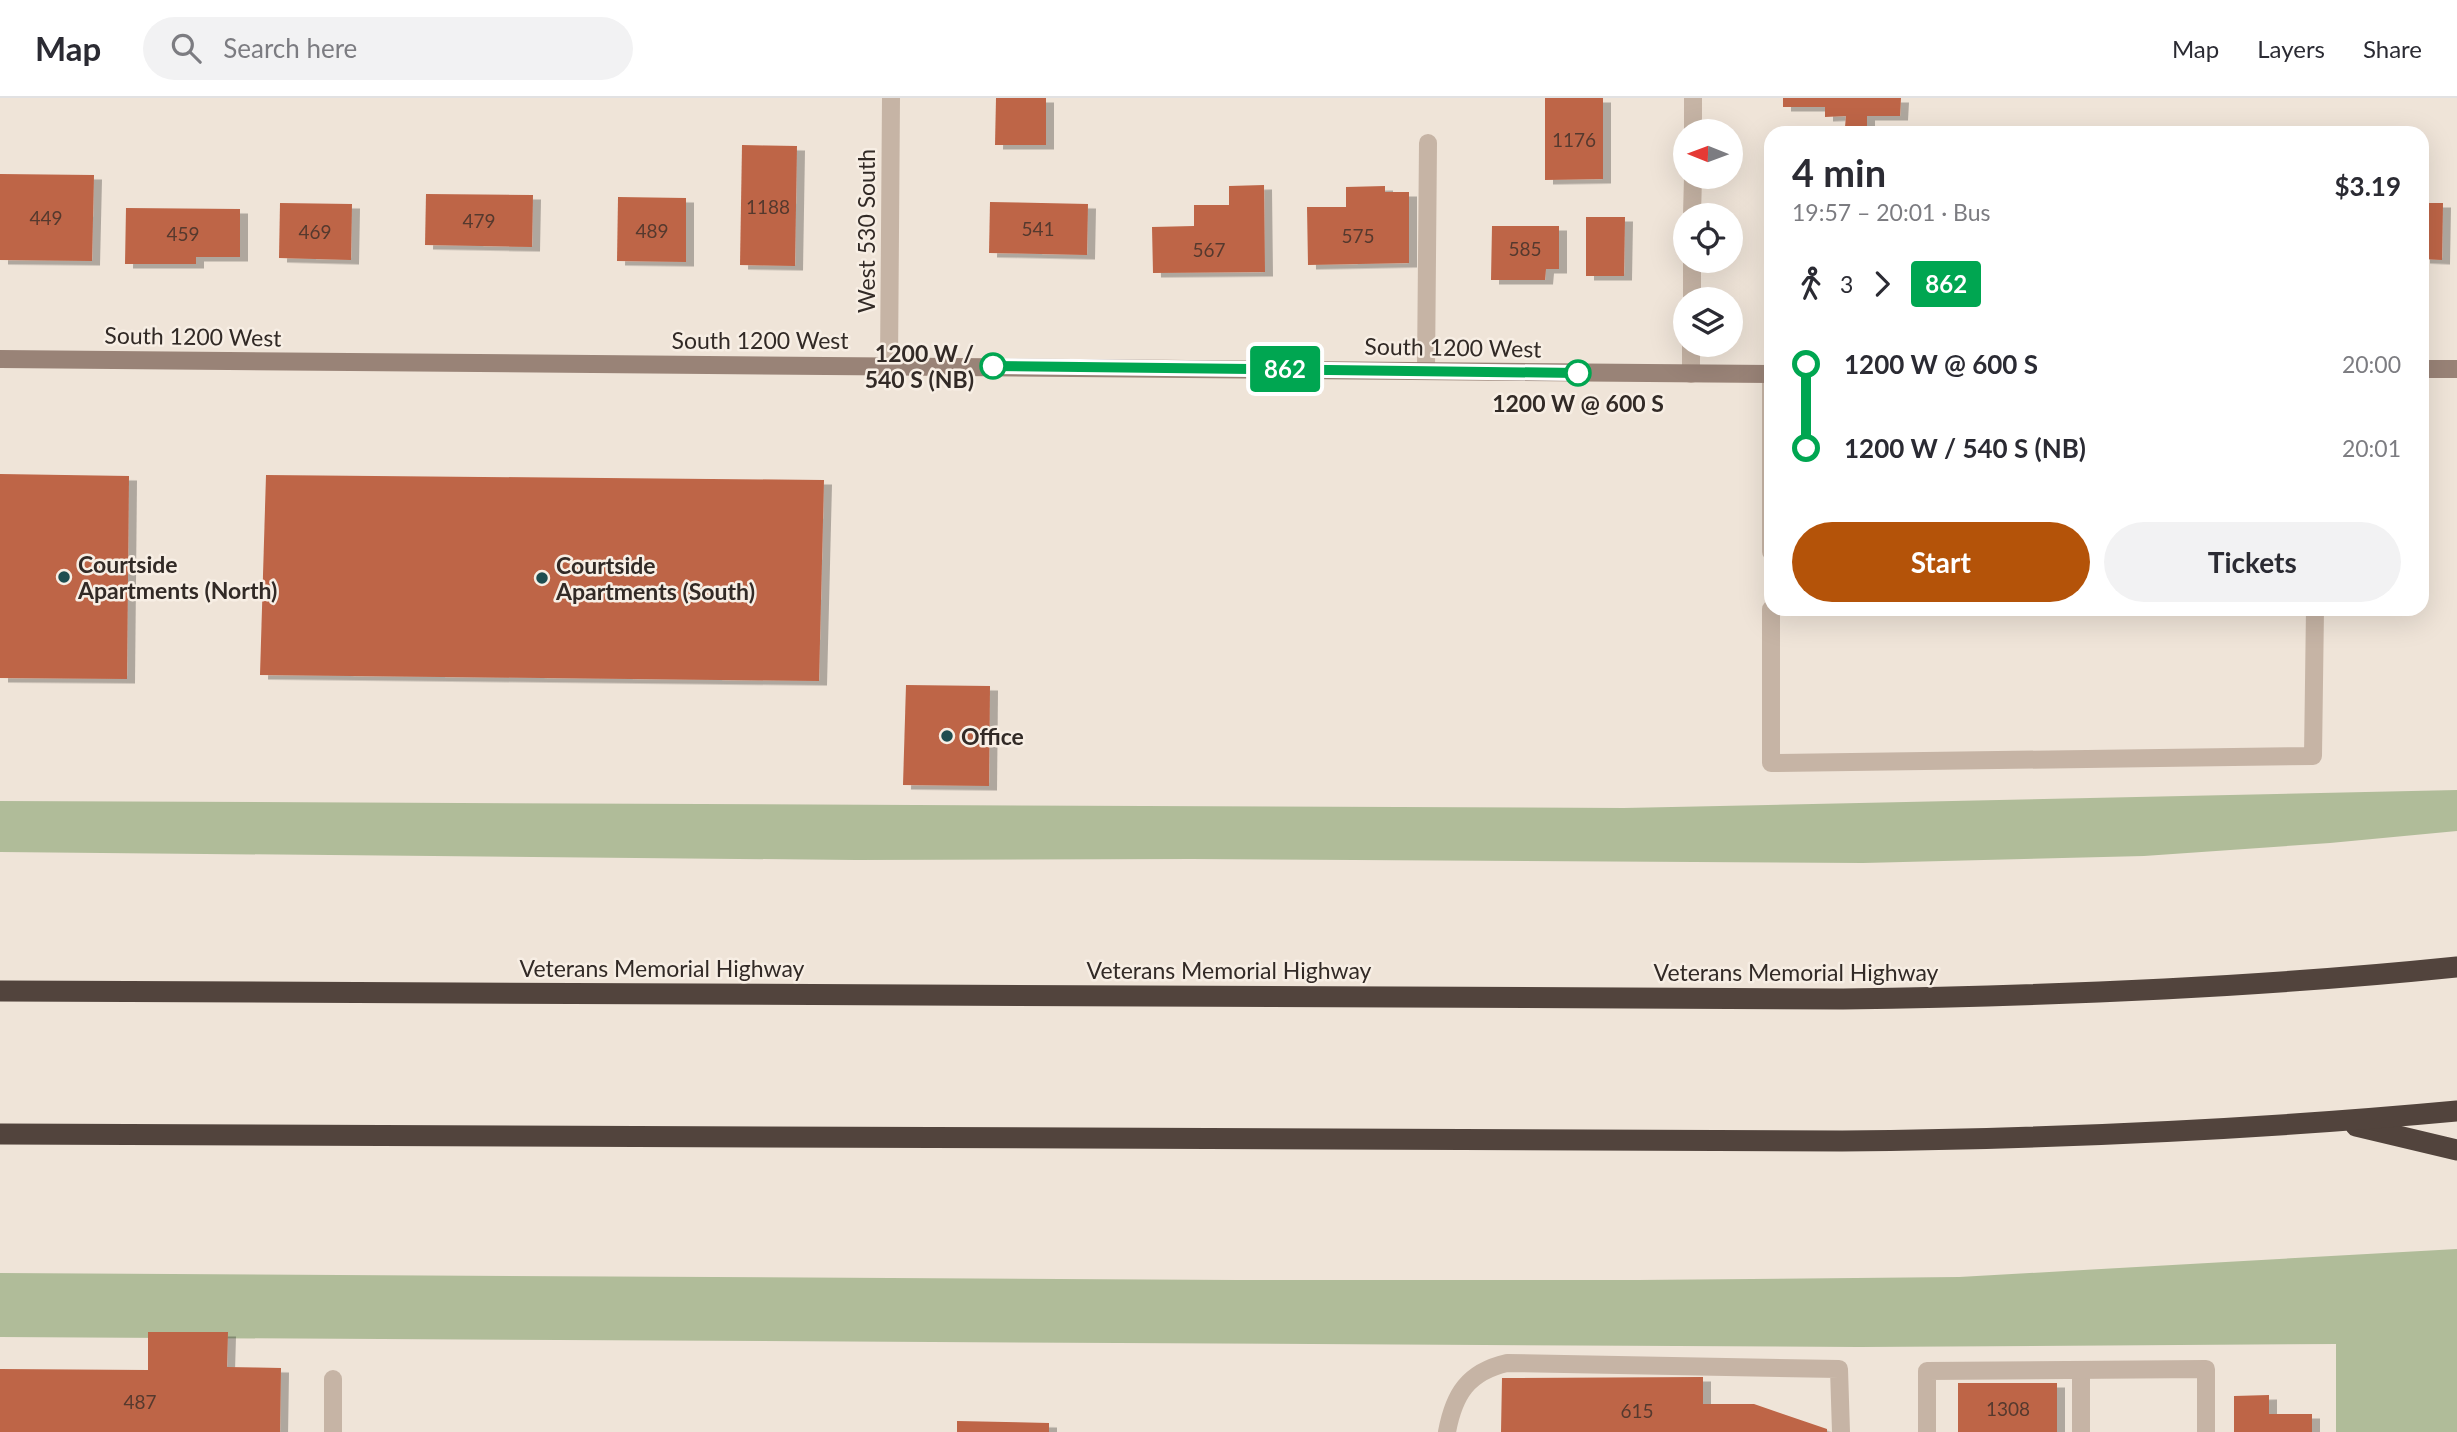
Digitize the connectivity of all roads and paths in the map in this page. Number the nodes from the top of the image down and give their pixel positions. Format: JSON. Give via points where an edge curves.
{"nodes":[{"id":1,"x":891,"y":98,"type":"edge"},
{"id":2,"x":1693,"y":98,"type":"edge"},
{"id":3,"x":1693,"y":119,"type":"edge"},
{"id":4,"x":1428,"y":143,"type":"dead end"},
{"id":5,"x":1691,"y":357,"type":"edge"},
{"id":6,"x":0,"y":359,"type":"edge"},
{"id":7,"x":889,"y":365,"type":"junction"},
{"id":8,"x":2429,"y":369,"type":"edge"},
{"id":9,"x":2457,"y":369,"type":"edge"},
{"id":10,"x":1426,"y":371,"type":"junction"},
{"id":11,"x":1691,"y":374,"type":"junction"},
{"id":12,"x":1764,"y":374,"type":"edge"},
{"id":13,"x":1771,"y":616,"type":"edge"},
{"id":14,"x":2315,"y":616,"type":"edge"},
{"id":15,"x":2457,"y":967,"type":"edge"},
{"id":16,"x":0,"y":991,"type":"edge"},
{"id":17,"x":2457,"y":1111,"type":"edge"},
{"id":18,"x":2337,"y":1122,"type":"junction"},
{"id":19,"x":0,"y":1134,"type":"edge"},
{"id":20,"x":2457,"y":1150,"type":"edge"},
{"id":21,"x":2081,"y":1370,"type":"junction"},
{"id":22,"x":333,"y":1379,"type":"dead end"},
{"id":23,"x":333,"y":1432,"type":"edge"},
{"id":24,"x":1447,"y":1432,"type":"edge"},
{"id":25,"x":1841,"y":1432,"type":"edge"},
{"id":26,"x":1927,"y":1432,"type":"edge"},
{"id":27,"x":2081,"y":1432,"type":"edge"},
{"id":28,"x":2206,"y":1432,"type":"edge"}],
"edges":[{"from":1,"to":7,"type":"street","name":"West 530 South"},
{"from":2,"to":3,"type":"street"},
{"from":4,"to":10,"type":"street"},
{"from":5,"to":11,"type":"street"},
{"from":6,"to":7,"type":"main road","name":"South 1200 West"},
{"from":7,"to":10,"type":"main road","name":"South 1200 West"},
{"from":8,"to":9,"type":"main road"},
{"from":10,"to":11,"type":"main road","name":"South 1200 West"},
{"from":11,"to":12,"type":"main road","name":"South 1200 West"},
{"from":13,"to":14,"type":"street","via":[[1771,763],[2312,756]]},
{"from":15,"to":16,"type":"highway","name":"Veterans Memorial Highway","via":[[2143,991],[1843,999]]},
{"from":17,"to":18,"type":"highway"},
{"from":18,"to":19,"type":"highway","via":[[2120,1135],[1842,1141]]},
{"from":18,"to":20,"type":"highway"},
{"from":21,"to":26,"type":"street","via":[[1927,1371]]},
{"from":21,"to":27,"type":"street"},
{"from":21,"to":28,"type":"street","via":[[2206,1369]]},
{"from":22,"to":23,"type":"street"},
{"from":24,"to":25,"type":"street","via":[[1450,1413],[1464,1386],[1486,1368],[1507,1363],[1839,1369]]}]}
